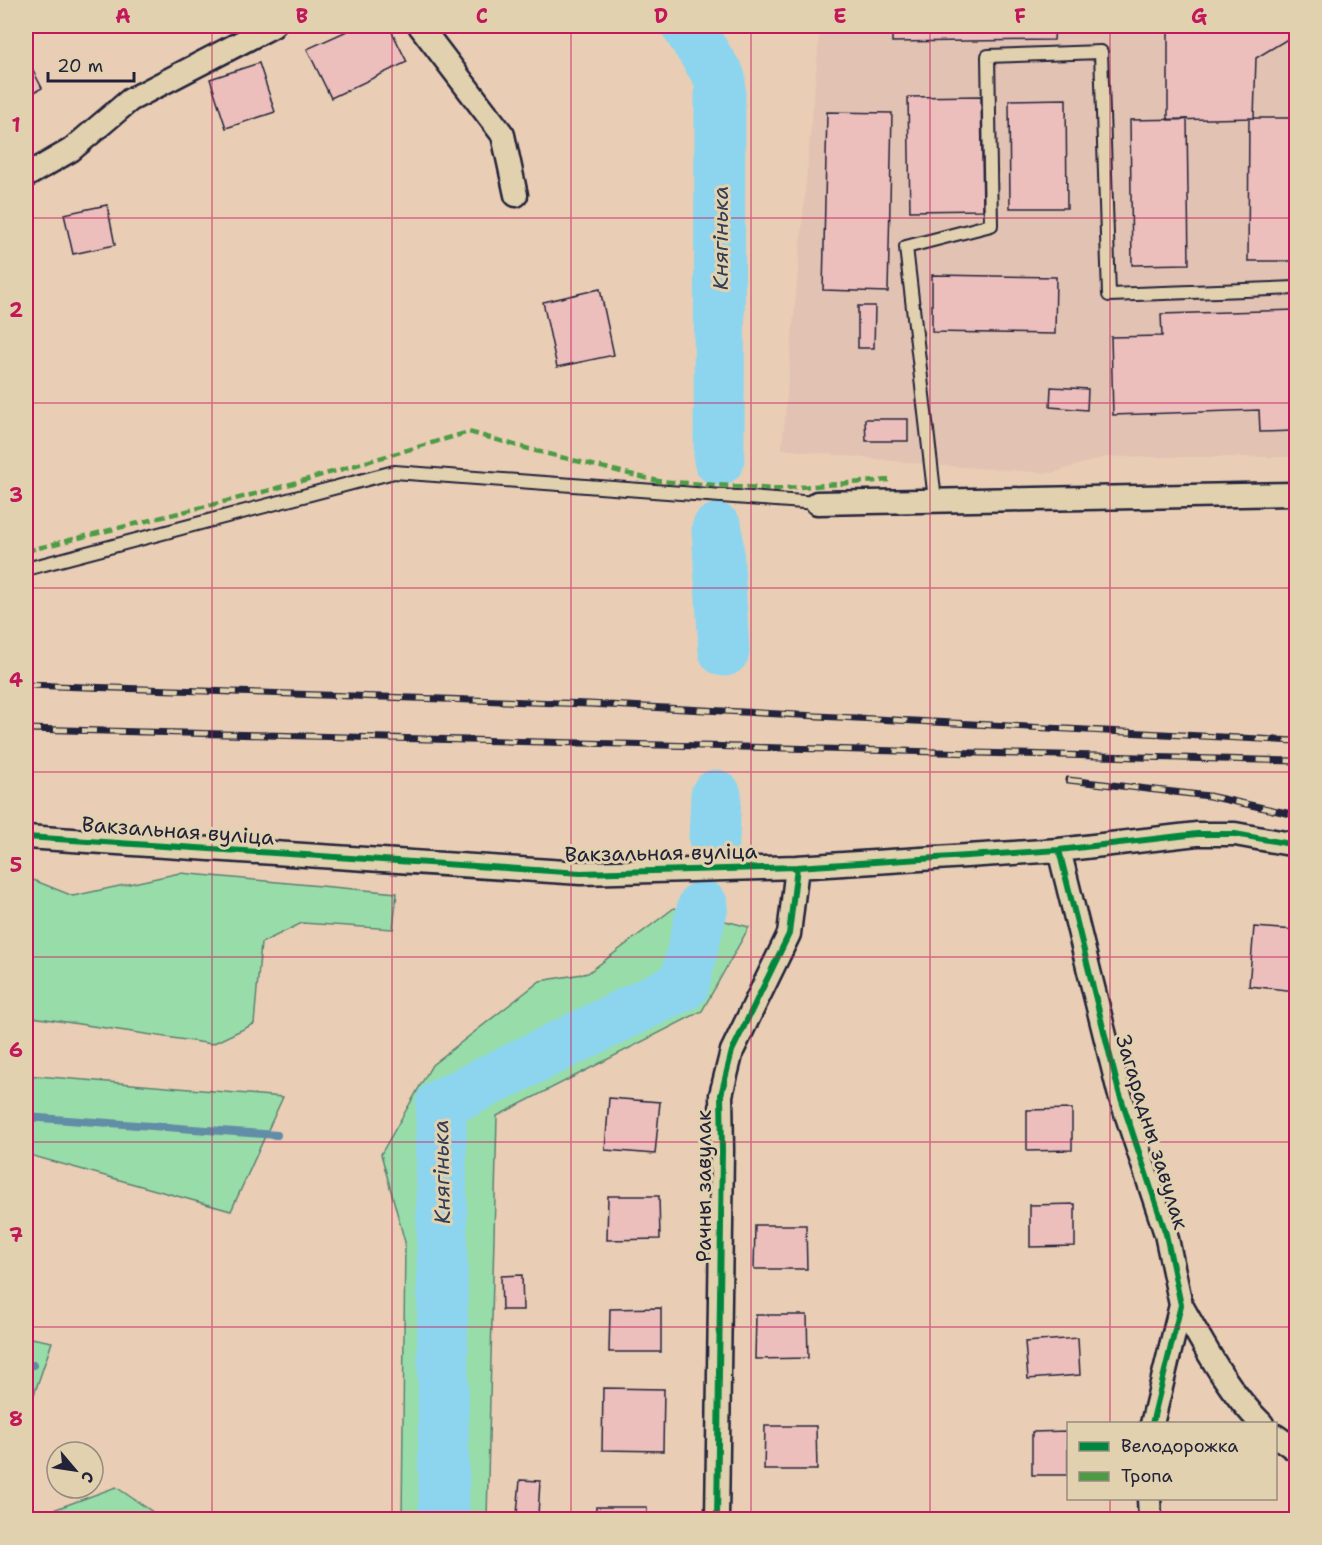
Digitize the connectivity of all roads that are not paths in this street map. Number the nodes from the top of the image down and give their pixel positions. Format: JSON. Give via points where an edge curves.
{"nodes":[{"id":1,"x":273,"y":26,"type":"edge"},
{"id":2,"x":420,"y":26,"type":"edge"},
{"id":3,"x":26,"y":176,"type":"edge"},
{"id":4,"x":516,"y":195,"type":"dead end"},
{"id":5,"x":1296,"y":288,"type":"edge"},
{"id":6,"x":1296,"y":494,"type":"edge"},
{"id":7,"x":934,"y":500,"type":"junction"},
{"id":8,"x":816,"y":503,"type":"joint"},
{"id":9,"x":26,"y":570,"type":"edge"},
{"id":10,"x":26,"y":837,"type":"edge"},
{"id":11,"x":1296,"y":845,"type":"edge"},
{"id":12,"x":1059,"y":850,"type":"junction"},
{"id":13,"x":796,"y":867,"type":"junction"},
{"id":14,"x":1181,"y":1305,"type":"junction"},
{"id":15,"x":1152,"y":1422,"type":"edge"},
{"id":16,"x":1260,"y":1422,"type":"edge"},
{"id":17,"x":1277,"y":1437,"type":"edge"},
{"id":18,"x":1296,"y":1450,"type":"edge"},
{"id":19,"x":1149,"y":1500,"type":"edge"},
{"id":20,"x":717,"y":1520,"type":"edge"},
{"id":21,"x":1150,"y":1520,"type":"edge"}],
"edges":[{"from":1,"to":3,"type":"street","via":[[130,100],[71,150]]},
{"from":2,"to":4,"type":"street","via":[[503,135]]},
{"from":5,"to":7,"type":"lane","via":[[1109,295],[1101,52],[988,56],[991,225],[906,247]]},
{"from":6,"to":7,"type":"street"},
{"from":7,"to":8,"type":"street"},
{"from":8,"to":9,"type":"lane","via":[[394,472]]},
{"from":10,"to":13,"type":"street","name":"Вакзальная вуліца","via":[[581,873]]},
{"from":11,"to":12,"type":"street","name":"Вакзальная вуліца","via":[[1235,834],[1197,834]]},
{"from":12,"to":13,"type":"street","name":"Вакзальная вуліца"},
{"from":12,"to":14,"type":"street","name":"Загарадны завулак","via":[[1119,1092],[1166,1233]]},
{"from":13,"to":20,"type":"street","name":"Рачны завулак","via":[[789,934],[732,1051],[721,1095]]},
{"from":14,"to":15,"type":"street","name":"Загарадны завулак"},
{"from":14,"to":16,"type":"street","via":[[1215,1366]]},
{"from":17,"to":18,"type":"street"},
{"from":19,"to":21,"type":"street"}]}
